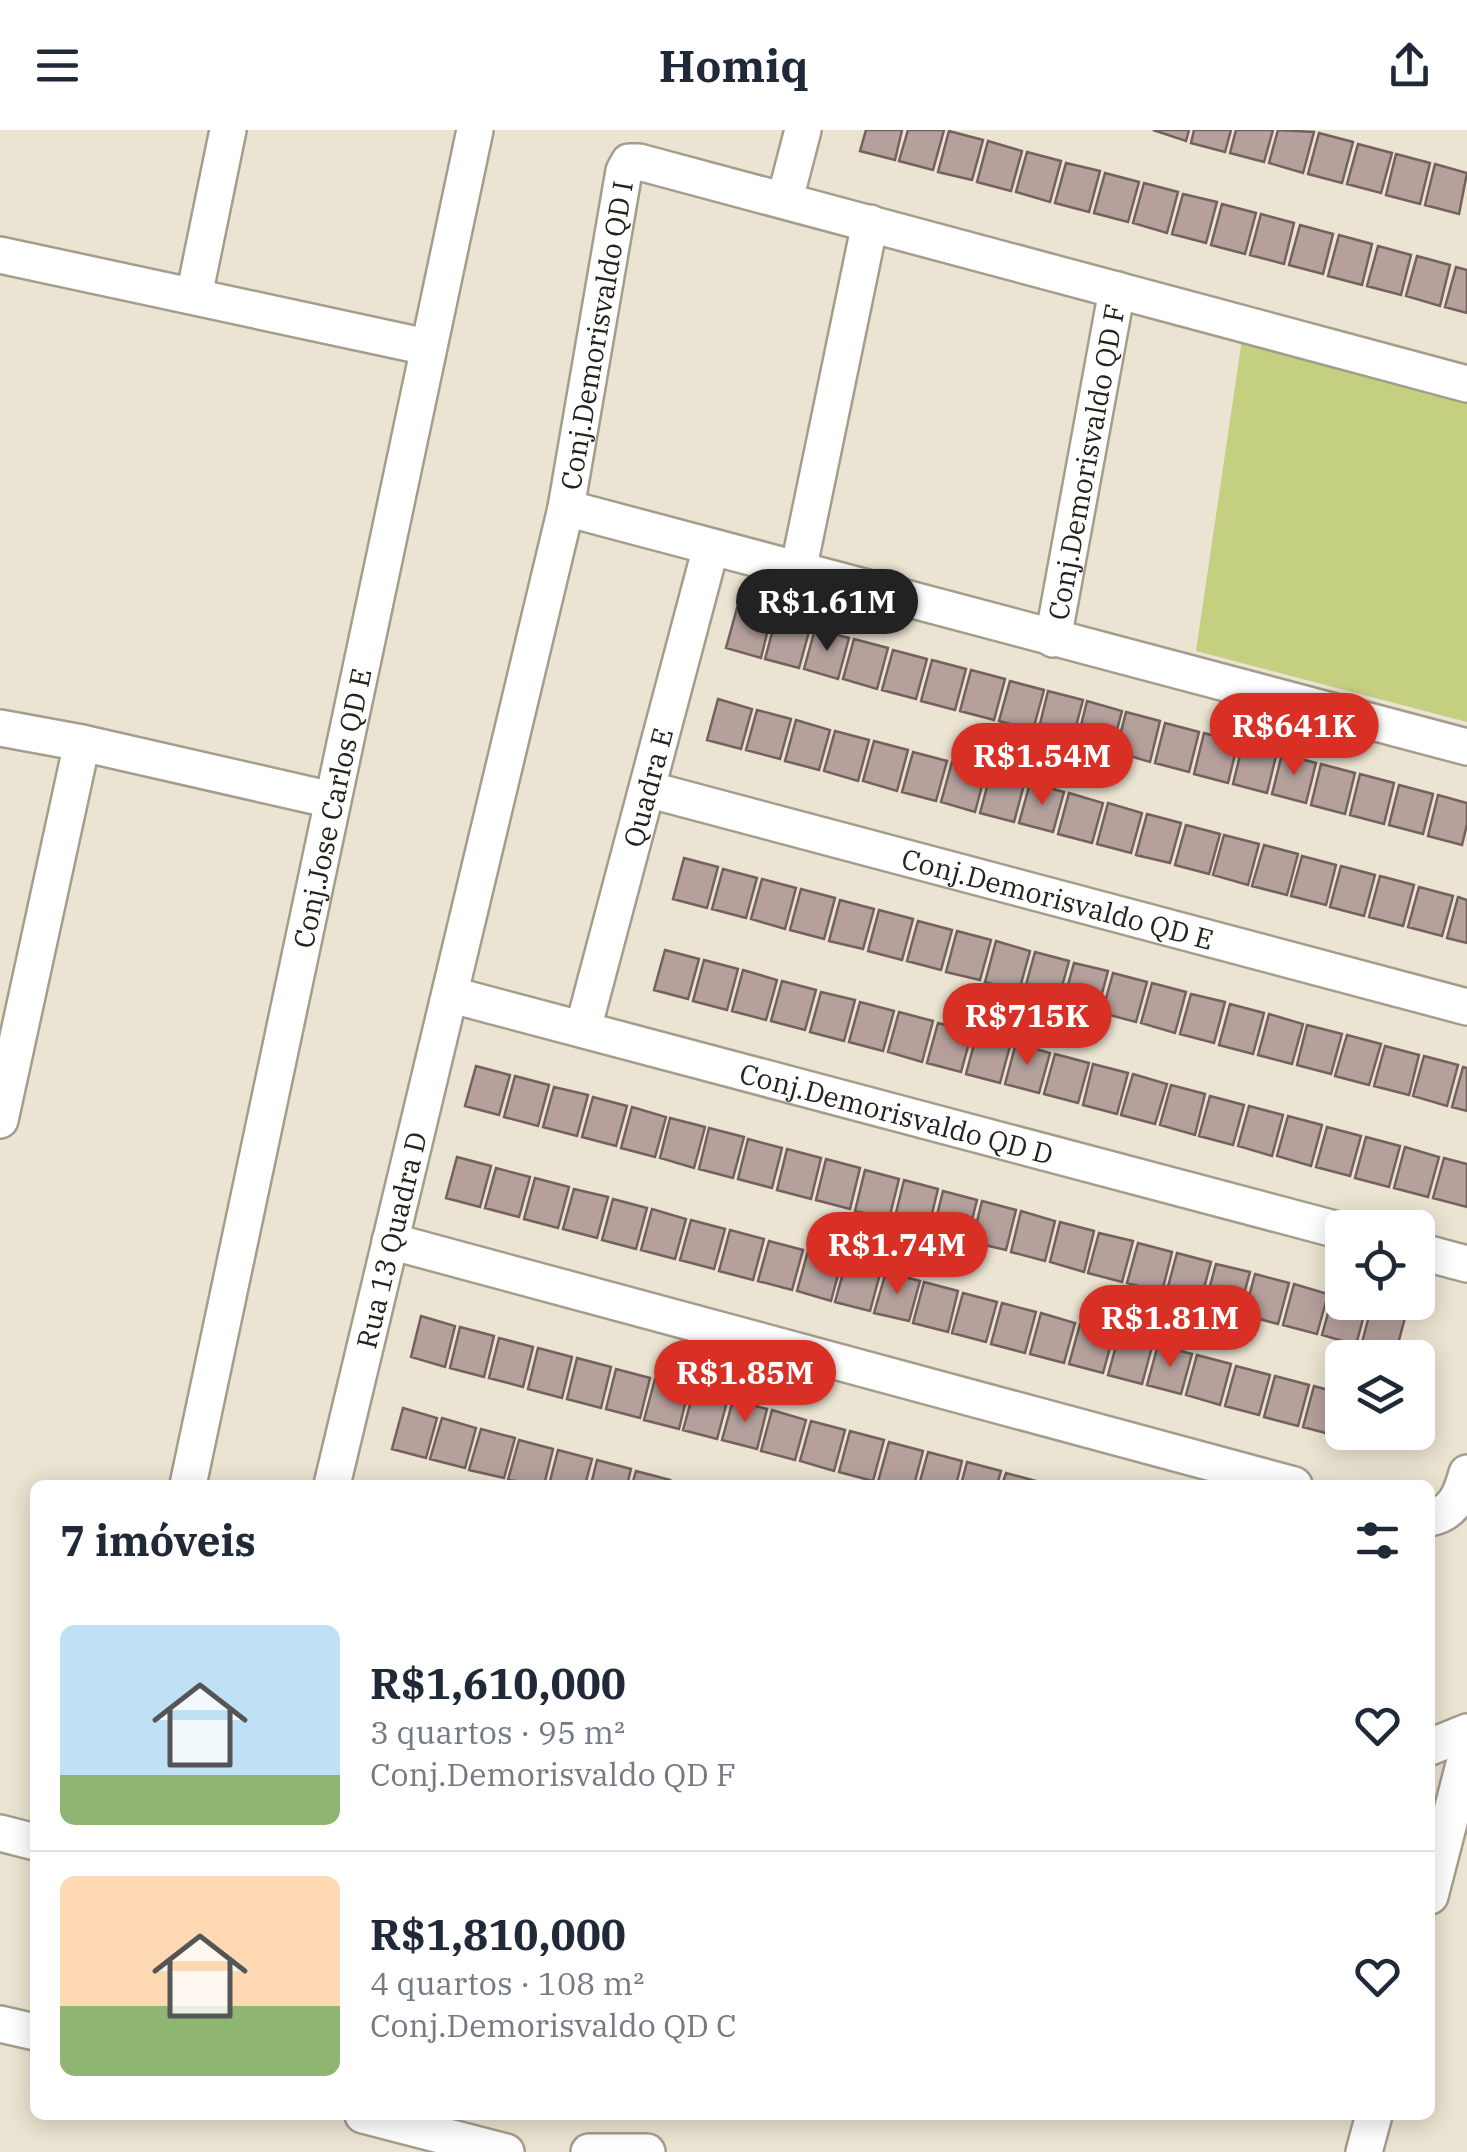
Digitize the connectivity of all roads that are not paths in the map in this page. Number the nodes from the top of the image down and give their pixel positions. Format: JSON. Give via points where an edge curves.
{"nodes":[{"id":1,"x":228,"y":130,"type":"edge"},
{"id":2,"x":475,"y":130,"type":"edge"},
{"id":3,"x":802,"y":130,"type":"edge"},
{"id":4,"x":785,"y":199,"type":"junction"},
{"id":5,"x":870,"y":223,"type":"junction"},
{"id":6,"x":0,"y":255,"type":"edge"},
{"id":7,"x":1117,"y":290,"type":"junction"},
{"id":8,"x":194,"y":296,"type":"junction"},
{"id":9,"x":427,"y":346,"type":"junction"},
{"id":10,"x":1467,"y":384,"type":"edge"},
{"id":11,"x":566,"y":508,"type":"junction"},
{"id":12,"x":711,"y":547,"type":"junction"},
{"id":13,"x":798,"y":572,"type":"junction"},
{"id":14,"x":1053,"y":639,"type":"junction"},
{"id":15,"x":0,"y":728,"type":"edge"},
{"id":16,"x":82,"y":743,"type":"junction"},
{"id":17,"x":1467,"y":747,"type":"edge"},
{"id":18,"x":647,"y":789,"type":"junction"},
{"id":19,"x":332,"y":800,"type":"junction"},
{"id":20,"x":452,"y":995,"type":"junction"},
{"id":21,"x":1467,"y":1007,"type":"edge"},
{"id":22,"x":583,"y":1030,"type":"junction"},
{"id":23,"x":0,"y":1120,"type":"edge"},
{"id":24,"x":1325,"y":1226,"type":"edge"},
{"id":25,"x":390,"y":1241,"type":"junction"},
{"id":26,"x":1435,"y":1256,"type":"edge"},
{"id":27,"x":1467,"y":1264,"type":"edge"},
{"id":28,"x":189,"y":1480,"type":"edge"},
{"id":29,"x":333,"y":1480,"type":"edge"},
{"id":30,"x":1275,"y":1480,"type":"edge"},
{"id":31,"x":1465,"y":1486,"type":"edge"},
{"id":32,"x":1435,"y":1516,"type":"edge"},
{"id":33,"x":1467,"y":1732,"type":"edge"},
{"id":34,"x":1435,"y":1745,"type":"edge"},
{"id":35,"x":1467,"y":1752,"type":"edge"},
{"id":36,"x":0,"y":1833,"type":"edge"},
{"id":37,"x":30,"y":1841,"type":"edge"},
{"id":38,"x":1435,"y":1877,"type":"edge"},
{"id":39,"x":0,"y":2024,"type":"edge"},
{"id":40,"x":30,"y":2031,"type":"edge"},
{"id":41,"x":1373,"y":2120,"type":"edge"},
{"id":42,"x":374,"y":2129,"type":"edge"},
{"id":43,"x":506,"y":2152,"type":"edge"},
{"id":44,"x":589,"y":2152,"type":"edge"},
{"id":45,"x":647,"y":2152,"type":"edge"},
{"id":46,"x":1364,"y":2152,"type":"edge"}],
"edges":[{"from":1,"to":8,"type":"street"},
{"from":2,"to":9,"type":"street","name":"Conj.Jose Carlos QD E"},
{"from":3,"to":4,"type":"street"},
{"from":4,"to":5,"type":"street"},
{"from":4,"to":11,"type":"street","name":"Conj.Demorisvaldo QD I","via":[[629,162]]},
{"from":5,"to":7,"type":"street"},
{"from":5,"to":13,"type":"street"},
{"from":6,"to":8,"type":"street"},
{"from":7,"to":10,"type":"street"},
{"from":7,"to":14,"type":"street","name":"Conj.Demorisvaldo QD F"},
{"from":8,"to":9,"type":"street"},
{"from":9,"to":19,"type":"street","name":"Conj.Jose Carlos QD E"},
{"from":11,"to":12,"type":"street","name":"Conj.Demorisvaldo QD F"},
{"from":11,"to":20,"type":"street","name":"Conj.Demorisvaldo QD I"},
{"from":12,"to":13,"type":"street","name":"Conj.Demorisvaldo QD F"},
{"from":12,"to":18,"type":"street","name":"Quadra E"},
{"from":13,"to":14,"type":"street","name":"Conj.Demorisvaldo QD F"},
{"from":14,"to":17,"type":"street"},
{"from":15,"to":16,"type":"street"},
{"from":16,"to":19,"type":"street"},
{"from":16,"to":23,"type":"street"},
{"from":18,"to":21,"type":"street","name":"Conj.Demorisvaldo QD E"},
{"from":18,"to":22,"type":"street","name":"Quadra E"},
{"from":19,"to":28,"type":"street","name":"Conj.Jose Carlos QD E"},
{"from":20,"to":22,"type":"street","name":"Conj.Demorisvaldo QD D"},
{"from":20,"to":25,"type":"street","name":"Rua 13 Quadra D"},
{"from":22,"to":24,"type":"street","name":"Conj.Demorisvaldo QD D"},
{"from":25,"to":29,"type":"street","name":"Rua 13 Quadra D"},
{"from":25,"to":30,"type":"street"},
{"from":26,"to":27,"type":"street"},
{"from":31,"to":32,"type":"street","via":[[1453,1507]]},
{"from":33,"to":34,"type":"street"},
{"from":35,"to":38,"type":"street"},
{"from":36,"to":37,"type":"street"},
{"from":39,"to":40,"type":"street"},
{"from":41,"to":46,"type":"street"},
{"from":42,"to":43,"type":"street"},
{"from":44,"to":45,"type":"street"}]}
